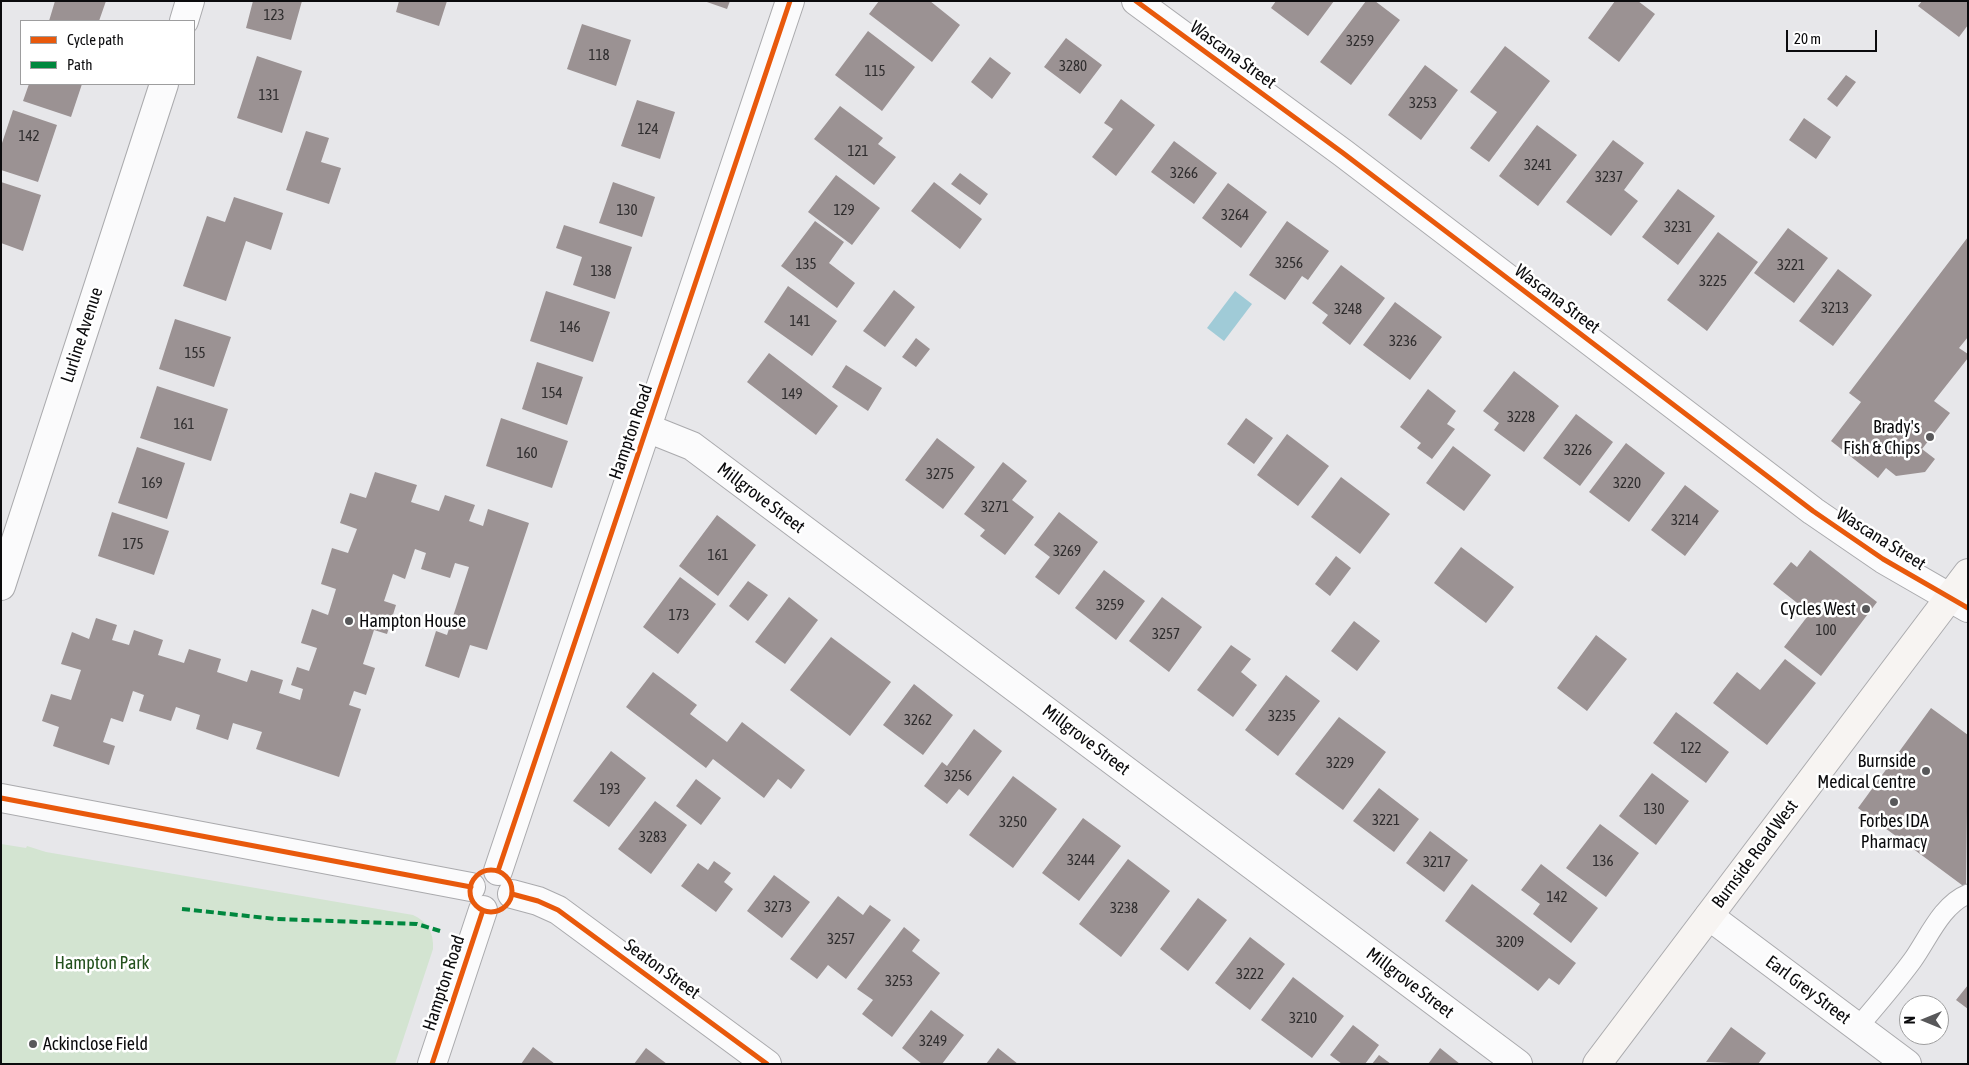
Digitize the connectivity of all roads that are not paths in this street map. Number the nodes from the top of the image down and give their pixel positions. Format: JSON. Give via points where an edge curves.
{"nodes":[{"id":1,"x":190,"y":1,"type":"edge"},
{"id":2,"x":790,"y":1,"type":"edge"},
{"id":3,"x":1136,"y":1,"type":"edge"},
{"id":4,"x":184,"y":20,"type":"edge"},
{"id":5,"x":164,"y":85,"type":"edge"},
{"id":6,"x":647,"y":428,"type":"junction"},
{"id":7,"x":1968,"y":572,"type":"edge"},
{"id":8,"x":1,"y":586,"type":"edge"},
{"id":9,"x":1959,"y":602,"type":"edge"},
{"id":10,"x":1,"y":798,"type":"edge"},
{"id":11,"x":505,"y":882,"type":"junction"},
{"id":12,"x":1968,"y":894,"type":"edge"},
{"id":13,"x":477,"y":898,"type":"junction"},
{"id":14,"x":1709,"y":916,"type":"junction"},
{"id":15,"x":1858,"y":1028,"type":"junction"},
{"id":16,"x":432,"y":1064,"type":"edge"},
{"id":17,"x":767,"y":1064,"type":"edge"},
{"id":18,"x":1518,"y":1064,"type":"edge"},
{"id":19,"x":1597,"y":1064,"type":"edge"},
{"id":20,"x":1907,"y":1064,"type":"edge"}],
"edges":[{"from":1,"to":4,"type":"street"},
{"from":2,"to":6,"type":"street","name":"Hampton Road"},
{"from":3,"to":9,"type":"street","name":"Wascana Street","via":[[1343,153],[1813,512],[1883,560]]},
{"from":5,"to":8,"type":"street","name":"Lurline Avenue"},
{"from":6,"to":11,"type":"street","name":"Hampton Road"},
{"from":6,"to":18,"type":"street","name":"Millgrove Street","via":[[692,446]]},
{"from":7,"to":9,"type":"main road","name":"Burnside Road West"},
{"from":9,"to":14,"type":"main road","name":"Burnside Road West"},
{"from":10,"to":13,"type":"street"},
{"from":11,"to":13,"type":"street","via":[[483,872],[478,875]]},
{"from":11,"to":13,"type":"street","via":[[508,903],[503,908],[489,912]]},
{"from":11,"to":17,"type":"street","name":"Seaton Street","via":[[558,910]]},
{"from":12,"to":15,"type":"lane","via":[[1957,898],[1945,911],[1912,962]]},
{"from":13,"to":16,"type":"street","name":"Hampton Road"},
{"from":14,"to":15,"type":"street","name":"Earl Grey Street"},
{"from":14,"to":19,"type":"main road","name":"Burnside Road West"},
{"from":15,"to":20,"type":"street","name":"Earl Grey Street"}]}
